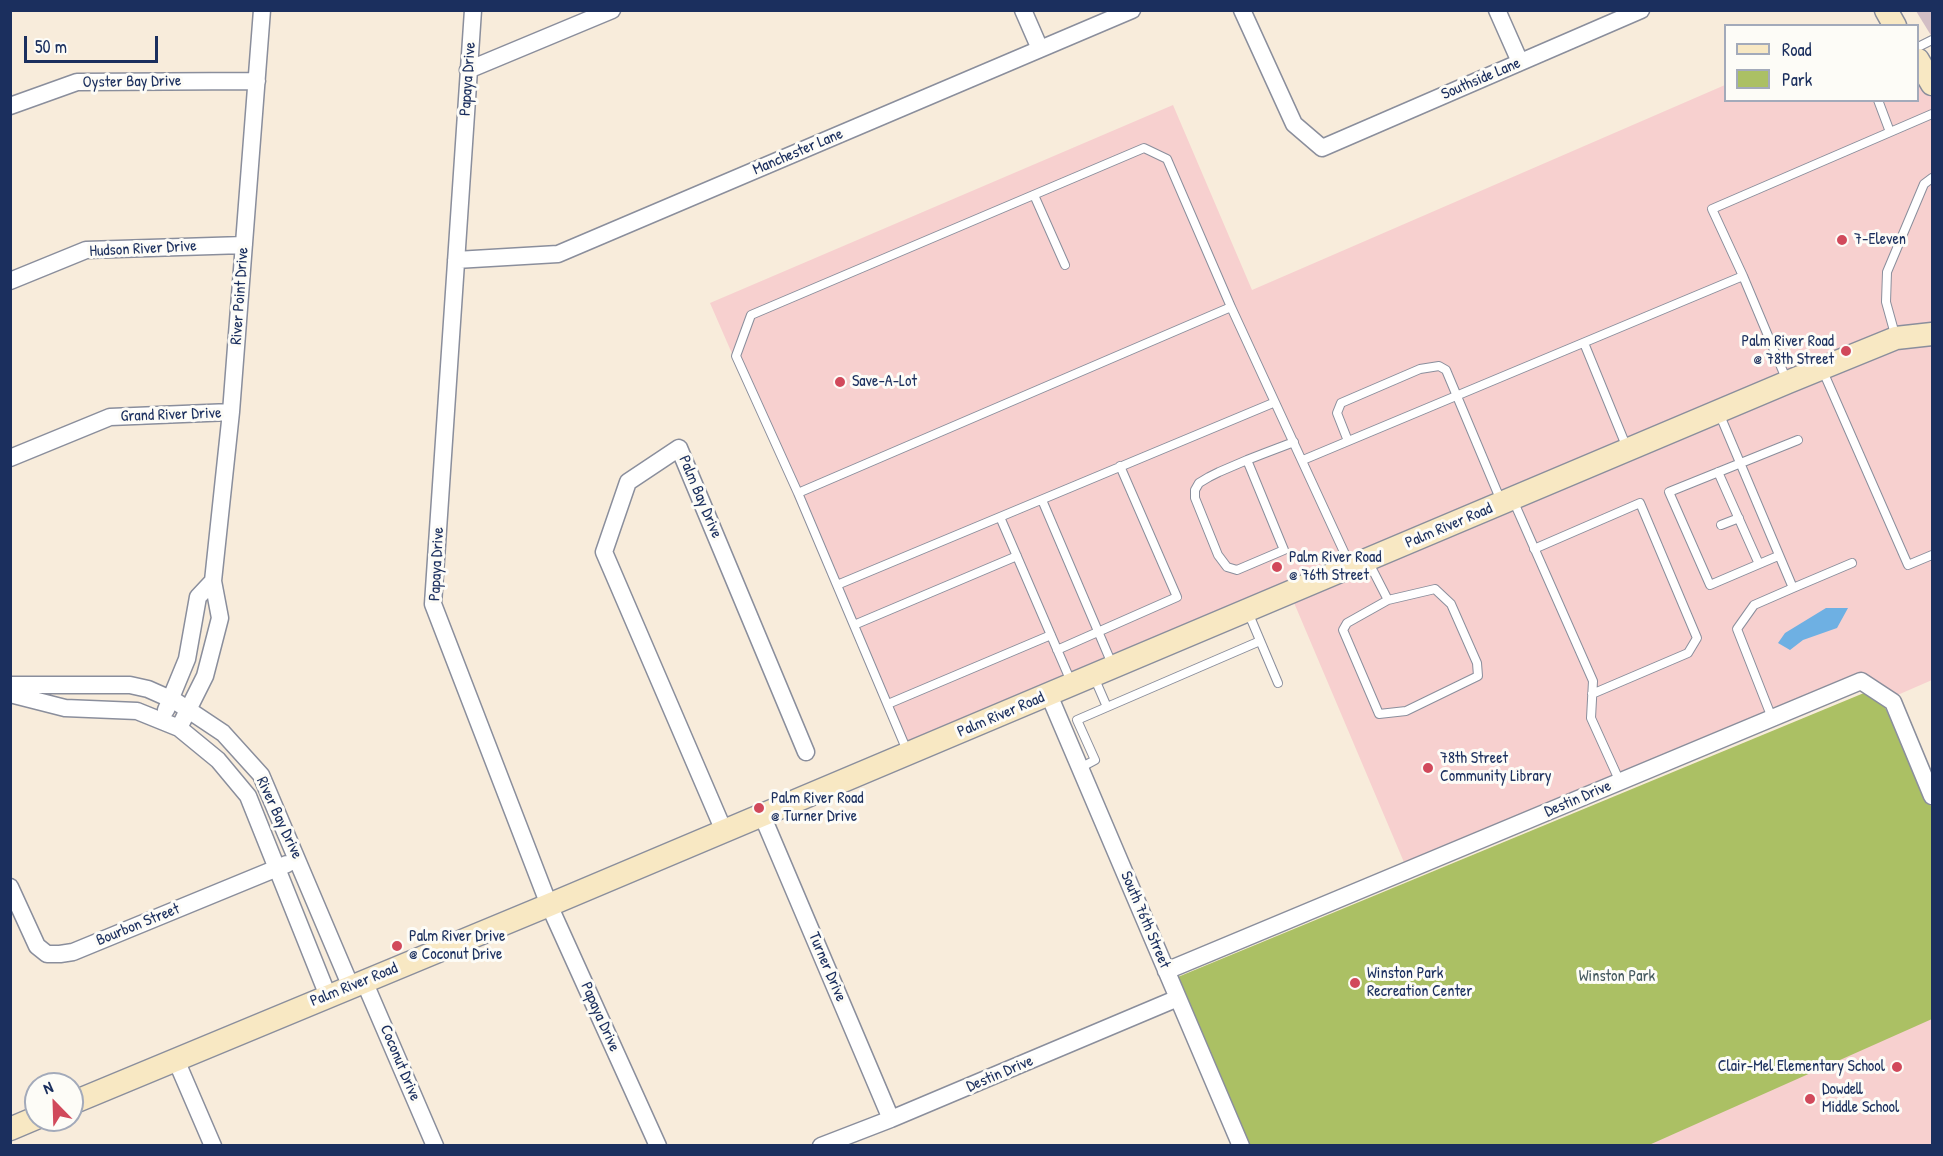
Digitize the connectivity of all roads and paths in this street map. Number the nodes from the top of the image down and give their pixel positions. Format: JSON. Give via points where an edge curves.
{"nodes":[{"id":1,"x":262,"y":10,"type":"edge"},
{"id":2,"x":473,"y":10,"type":"edge"},
{"id":3,"x":612,"y":10,"type":"edge"},
{"id":4,"x":1023,"y":10,"type":"edge"},
{"id":5,"x":1132,"y":10,"type":"edge"},
{"id":6,"x":1242,"y":10,"type":"edge"},
{"id":7,"x":1497,"y":10,"type":"edge"},
{"id":8,"x":1641,"y":10,"type":"edge"},
{"id":9,"x":1040,"y":49,"type":"junction"},
{"id":10,"x":1520,"y":63,"type":"junction"},
{"id":11,"x":1919,"y":63,"type":"edge"},
{"id":12,"x":468,"y":70,"type":"junction"},
{"id":13,"x":257,"y":81,"type":"junction"},
{"id":14,"x":1932,"y":84,"type":"edge"},
{"id":15,"x":1879,"y":102,"type":"edge"},
{"id":16,"x":10,"y":106,"type":"edge"},
{"id":17,"x":1932,"y":114,"type":"edge"},
{"id":18,"x":1890,"y":132,"type":"junction"},
{"id":19,"x":1932,"y":178,"type":"edge"},
{"id":20,"x":1034,"y":195,"type":"junction"},
{"id":21,"x":244,"y":245,"type":"junction"},
{"id":22,"x":456,"y":261,"type":"junction"},
{"id":23,"x":1065,"y":265,"type":"dead end"},
{"id":24,"x":1743,"y":276,"type":"junction"},
{"id":25,"x":10,"y":280,"type":"edge"},
{"id":26,"x":1231,"y":307,"type":"junction"},
{"id":27,"x":1932,"y":334,"type":"edge"},
{"id":28,"x":1896,"y":339,"type":"junction"},
{"id":29,"x":1584,"y":343,"type":"junction"},
{"id":30,"x":1821,"y":369,"type":"junction"},
{"id":31,"x":1788,"y":382,"type":"junction"},
{"id":32,"x":1457,"y":396,"type":"junction"},
{"id":33,"x":1273,"y":403,"type":"junction"},
{"id":34,"x":231,"y":412,"type":"junction"},
{"id":35,"x":1719,"y":413,"type":"junction"},
{"id":36,"x":1798,"y":440,"type":"dead end"},
{"id":37,"x":1348,"y":441,"type":"junction"},
{"id":38,"x":1294,"y":442,"type":"junction"},
{"id":39,"x":1628,"y":451,"type":"junction"},
{"id":40,"x":10,"y":458,"type":"edge"},
{"id":41,"x":1247,"y":460,"type":"junction"},
{"id":42,"x":1303,"y":460,"type":"junction"},
{"id":43,"x":1740,"y":463,"type":"junction"},
{"id":44,"x":1120,"y":466,"type":"junction"},
{"id":45,"x":1718,"y":472,"type":"junction"},
{"id":46,"x":798,"y":493,"type":"junction"},
{"id":47,"x":1042,"y":500,"type":"junction"},
{"id":48,"x":1508,"y":502,"type":"junction"},
{"id":49,"x":1000,"y":517,"type":"junction"},
{"id":50,"x":1739,"y":518,"type":"junction"},
{"id":51,"x":1720,"y":525,"type":"dead end"},
{"id":52,"x":1534,"y":549,"type":"junction"},
{"id":53,"x":1932,"y":555,"type":"edge"},
{"id":54,"x":1017,"y":556,"type":"junction"},
{"id":55,"x":1778,"y":556,"type":"junction"},
{"id":56,"x":1852,"y":563,"type":"dead end"},
{"id":57,"x":1360,"y":564,"type":"junction"},
{"id":58,"x":1759,"y":564,"type":"junction"},
{"id":59,"x":213,"y":581,"type":"junction"},
{"id":60,"x":837,"y":585,"type":"junction"},
{"id":61,"x":1793,"y":588,"type":"junction"},
{"id":62,"x":1388,"y":600,"type":"junction"},
{"id":63,"x":1248,"y":611,"type":"junction"},
{"id":64,"x":854,"y":625,"type":"junction"},
{"id":65,"x":1099,"y":633,"type":"junction"},
{"id":66,"x":1051,"y":635,"type":"junction"},
{"id":67,"x":1260,"y":641,"type":"junction"},
{"id":68,"x":1058,"y":650,"type":"junction"},
{"id":69,"x":1103,"y":672,"type":"junction"},
{"id":70,"x":1278,"y":683,"type":"dead end"},
{"id":71,"x":10,"y":685,"type":"edge"},
{"id":72,"x":1072,"y":685,"type":"junction"},
{"id":73,"x":10,"y":694,"type":"edge"},
{"id":74,"x":1592,"y":694,"type":"junction"},
{"id":75,"x":1049,"y":695,"type":"junction"},
{"id":76,"x":170,"y":699,"type":"junction"},
{"id":77,"x":888,"y":704,"type":"junction"},
{"id":78,"x":1107,"y":707,"type":"junction"},
{"id":79,"x":188,"y":709,"type":"junction"},
{"id":80,"x":1772,"y":718,"type":"junction"},
{"id":81,"x":161,"y":721,"type":"junction"},
{"id":82,"x":1070,"y":724,"type":"junction"},
{"id":83,"x":179,"y":728,"type":"junction"},
{"id":84,"x":806,"y":752,"type":"dead end"},
{"id":85,"x":909,"y":754,"type":"junction"},
{"id":86,"x":1620,"y":782,"type":"junction"},
{"id":87,"x":1932,"y":796,"type":"edge"},
{"id":88,"x":762,"y":815,"type":"junction"},
{"id":89,"x":723,"y":831,"type":"junction"},
{"id":90,"x":298,"y":859,"type":"junction"},
{"id":91,"x":277,"y":868,"type":"junction"},
{"id":92,"x":10,"y":887,"type":"edge"},
{"id":93,"x":549,"y":905,"type":"junction"},
{"id":94,"x":1166,"y":971,"type":"junction"},
{"id":95,"x":358,"y":984,"type":"junction"},
{"id":96,"x":328,"y":996,"type":"junction"},
{"id":97,"x":1178,"y":998,"type":"junction"},
{"id":98,"x":176,"y":1060,"type":"junction"},
{"id":99,"x":84,"y":1098,"type":"edge"},
{"id":100,"x":891,"y":1119,"type":"junction"},
{"id":101,"x":24,"y":1123,"type":"edge"},
{"id":102,"x":10,"y":1129,"type":"edge"},
{"id":103,"x":213,"y":1146,"type":"edge"},
{"id":104,"x":435,"y":1146,"type":"edge"},
{"id":105,"x":658,"y":1146,"type":"edge"},
{"id":106,"x":821,"y":1146,"type":"edge"},
{"id":107,"x":1241,"y":1146,"type":"edge"}],
"edges":[{"from":1,"to":13,"type":"street","name":"River Point Drive"},
{"from":2,"to":12,"type":"street","name":"Papaya Drive"},
{"from":3,"to":12,"type":"street"},
{"from":4,"to":9,"type":"street"},
{"from":5,"to":9,"type":"street","name":"Manchester Lane"},
{"from":6,"to":10,"type":"street","name":"Southside Lane","via":[[1294,124],[1322,148]]},
{"from":7,"to":10,"type":"street"},
{"from":8,"to":10,"type":"street","name":"Southside Lane"},
{"from":9,"to":22,"type":"street","name":"Manchester Lane","via":[[558,254]]},
{"from":11,"to":14,"type":"street"},
{"from":12,"to":22,"type":"street","name":"Papaya Drive"},
{"from":13,"to":16,"type":"street","name":"Oyster Bay Drive","via":[[77,82]]},
{"from":13,"to":21,"type":"street","name":"River Point Drive"},
{"from":15,"to":18,"type":"lane"},
{"from":17,"to":18,"type":"lane"},
{"from":18,"to":24,"type":"lane","via":[[1712,209]]},
{"from":19,"to":28,"type":"lane","via":[[1924,184],[1887,272],[1886,302]]},
{"from":20,"to":23,"type":"lane"},
{"from":20,"to":26,"type":"lane","via":[[1144,148],[1167,159]]},
{"from":20,"to":46,"type":"lane","via":[[751,315],[736,356]]},
{"from":21,"to":25,"type":"street","name":"Hudson River Drive","via":[[86,250]]},
{"from":21,"to":34,"type":"street","name":"River Point Drive"},
{"from":22,"to":93,"type":"street","name":"Papaya Drive","via":[[433,604]]},
{"from":24,"to":29,"type":"lane"},
{"from":24,"to":31,"type":"lane"},
{"from":26,"to":33,"type":"lane"},
{"from":26,"to":46,"type":"lane"},
{"from":27,"to":28,"type":"street","name":"Palm River Road"},
{"from":28,"to":30,"type":"street","name":"Palm River Road"},
{"from":29,"to":32,"type":"lane"},
{"from":29,"to":39,"type":"lane"},
{"from":30,"to":31,"type":"street","name":"Palm River Road"},
{"from":30,"to":53,"type":"lane","via":[[1908,565]]},
{"from":31,"to":35,"type":"street","name":"Palm River Road"},
{"from":32,"to":37,"type":"lane"},
{"from":32,"to":37,"type":"lane","via":[[1446,370],[1439,366],[1420,369],[1341,404],[1337,413]]},
{"from":32,"to":48,"type":"lane"},
{"from":33,"to":38,"type":"lane"},
{"from":33,"to":44,"type":"lane"},
{"from":34,"to":40,"type":"street","name":"Grand River Drive","via":[[110,417]]},
{"from":34,"to":59,"type":"street","name":"River Point Drive"},
{"from":35,"to":39,"type":"street","name":"Palm River Road"},
{"from":35,"to":43,"type":"lane"},
{"from":36,"to":43,"type":"lane"},
{"from":37,"to":42,"type":"lane"},
{"from":38,"to":41,"type":"lane"},
{"from":38,"to":42,"type":"lane"},
{"from":39,"to":48,"type":"street","name":"Palm River Road"},
{"from":41,"to":41,"type":"lane","via":[[1209,477],[1195,490],[1218,555],[1227,567],[1237,570],[1284,550]]},
{"from":42,"to":57,"type":"lane"},
{"from":43,"to":45,"type":"lane"},
{"from":43,"to":55,"type":"lane"},
{"from":44,"to":47,"type":"lane"},
{"from":44,"to":65,"type":"lane","via":[[1177,597]]},
{"from":45,"to":50,"type":"lane"},
{"from":45,"to":58,"type":"lane","via":[[1669,492],[1710,585]]},
{"from":46,"to":60,"type":"lane"},
{"from":47,"to":49,"type":"lane"},
{"from":47,"to":65,"type":"lane"},
{"from":48,"to":52,"type":"lane"},
{"from":48,"to":57,"type":"street","name":"Palm River Road"},
{"from":49,"to":54,"type":"lane"},
{"from":49,"to":60,"type":"lane"},
{"from":50,"to":51,"type":"lane"},
{"from":50,"to":58,"type":"lane"},
{"from":52,"to":74,"type":"lane","via":[[1593,681]]},
{"from":52,"to":74,"type":"lane","via":[[1640,503],[1697,638],[1688,653]]},
{"from":54,"to":64,"type":"lane"},
{"from":54,"to":66,"type":"lane"},
{"from":55,"to":58,"type":"lane"},
{"from":55,"to":61,"type":"lane"},
{"from":56,"to":61,"type":"lane"},
{"from":57,"to":62,"type":"lane"},
{"from":57,"to":63,"type":"street","name":"Palm River Road"},
{"from":59,"to":76,"type":"street","name":"River Point Drive","via":[[198,597],[187,659]]},
{"from":59,"to":79,"type":"street","name":"River Point Drive","via":[[220,618],[205,676]]},
{"from":60,"to":64,"type":"lane"},
{"from":61,"to":80,"type":"lane","via":[[1754,605],[1737,629]]},
{"from":62,"to":62,"type":"lane","via":[[1347,623],[1343,630],[1379,714],[1406,711],[1478,676],[1478,663],[1451,603],[1435,589]]},
{"from":63,"to":67,"type":"lane"},
{"from":63,"to":69,"type":"street","name":"Palm River Road"},
{"from":64,"to":77,"type":"lane"},
{"from":65,"to":68,"type":"lane"},
{"from":65,"to":69,"type":"lane"},
{"from":66,"to":68,"type":"lane"},
{"from":66,"to":77,"type":"lane"},
{"from":67,"to":70,"type":"lane"},
{"from":67,"to":78,"type":"lane"},
{"from":68,"to":72,"type":"lane"},
{"from":69,"to":72,"type":"street","name":"Palm River Road"},
{"from":69,"to":78,"type":"lane"},
{"from":71,"to":76,"type":"street","name":"River Bay Drive","via":[[130,685]]},
{"from":72,"to":75,"type":"street","name":"Palm River Road"},
{"from":73,"to":81,"type":"street","name":"River Bay Drive","via":[[65,708],[137,711]]},
{"from":74,"to":86,"type":"lane","via":[[1591,718]]},
{"from":75,"to":82,"type":"street","name":"South 76th Street"},
{"from":75,"to":85,"type":"street","name":"Palm River Road"},
{"from":76,"to":79,"type":"street","name":"River Bay Drive"},
{"from":76,"to":81,"type":"street","name":"River Point Drive"},
{"from":77,"to":85,"type":"lane"},
{"from":78,"to":82,"type":"lane"},
{"from":79,"to":83,"type":"street","name":"River Point Drive"},
{"from":79,"to":90,"type":"street","name":"River Bay Drive","via":[[223,733],[261,776]]},
{"from":80,"to":86,"type":"street","name":"Destin Drive"},
{"from":80,"to":87,"type":"street","name":"Destin Drive","via":[[1861,681],[1893,702]]},
{"from":81,"to":83,"type":"street","name":"River Bay Drive"},
{"from":82,"to":94,"type":"street","name":"South 76th Street","via":[[1080,768]]},
{"from":83,"to":91,"type":"street","name":"River Bay Drive","via":[[218,760],[248,796]]},
{"from":84,"to":89,"type":"street","name":"Palm Bay Drive","via":[[679,448],[627,482],[604,552]]},
{"from":85,"to":88,"type":"street","name":"Palm River Road"},
{"from":86,"to":94,"type":"street","name":"Destin Drive"},
{"from":88,"to":89,"type":"street","name":"Palm River Road"},
{"from":88,"to":100,"type":"street","name":"Turner Drive"},
{"from":89,"to":93,"type":"street","name":"Palm River Road"},
{"from":90,"to":91,"type":"street","name":"Bourbon Street"},
{"from":90,"to":95,"type":"street","name":"River Bay Drive"},
{"from":91,"to":92,"type":"street","name":"Bourbon Street","via":[[60,954],[47,954],[37,946]]},
{"from":91,"to":96,"type":"street","name":"River Bay Drive"},
{"from":93,"to":95,"type":"street","name":"Palm River Road"},
{"from":93,"to":105,"type":"street","name":"Papaya Drive"},
{"from":94,"to":97,"type":"street","name":"South 76th Street"},
{"from":95,"to":96,"type":"street","name":"Palm River Road"},
{"from":95,"to":104,"type":"street","name":"Coconut Drive"},
{"from":96,"to":98,"type":"street","name":"Palm River Road"},
{"from":97,"to":100,"type":"street","name":"Destin Drive"},
{"from":97,"to":107,"type":"street","name":"South 76th Street"},
{"from":98,"to":99,"type":"street","name":"Palm River Road"},
{"from":98,"to":103,"type":"street"},
{"from":100,"to":106,"type":"street","name":"Destin Drive"},
{"from":101,"to":102,"type":"street"}]}
